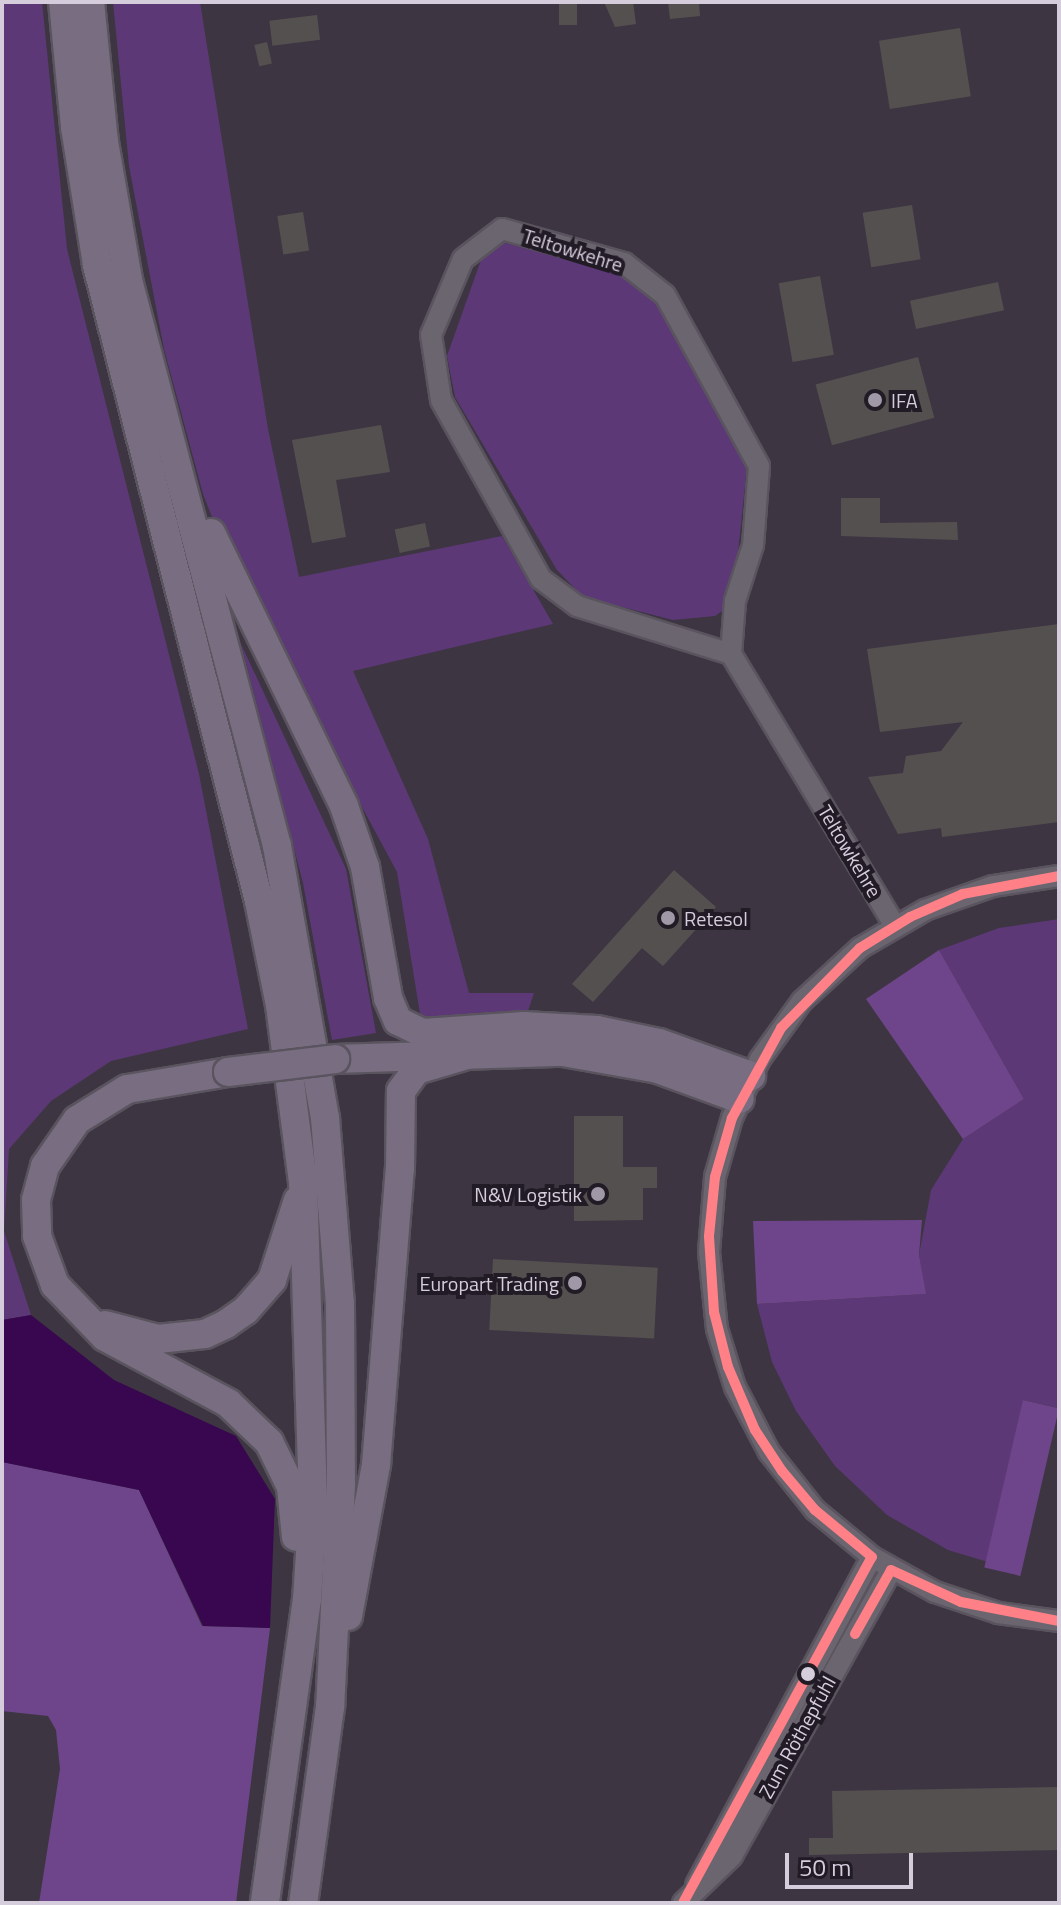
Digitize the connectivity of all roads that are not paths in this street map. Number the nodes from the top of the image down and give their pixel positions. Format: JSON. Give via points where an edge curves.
{"nodes":[{"id":1,"x":63,"y":2,"type":"edge"},
{"id":2,"x":90,"y":2,"type":"edge"},
{"id":3,"x":140,"y":336,"type":"junction"},
{"id":4,"x":731,"y":654,"type":"junction"},
{"id":5,"x":1059,"y":876,"type":"edge"},
{"id":6,"x":895,"y":926,"type":"junction"},
{"id":7,"x":466,"y":1043,"type":"junction"},
{"id":8,"x":746,"y":1087,"type":"junction"},
{"id":9,"x":303,"y":1181,"type":"junction"},
{"id":10,"x":79,"y":1313,"type":"junction"},
{"id":11,"x":872,"y":1557,"type":"junction"},
{"id":12,"x":891,"y":1570,"type":"junction"},
{"id":13,"x":1059,"y":1621,"type":"edge"},
{"id":14,"x":296,"y":1682,"type":"junction"},
{"id":15,"x":330,"y":1707,"type":"junction"},
{"id":16,"x":687,"y":1899,"type":"edge"},
{"id":17,"x":265,"y":1903,"type":"edge"},
{"id":18,"x":303,"y":1903,"type":"edge"}],
"edges":[{"from":1,"to":9,"type":"highway","via":[[75,127],[97,265],[259,901],[280,1005]]},
{"from":2,"to":3,"type":"highway","via":[[104,142]]},
{"from":3,"to":7,"type":"highway","via":[[225,569],[355,836],[392,1012],[413,1031]]},
{"from":3,"to":15,"type":"highway","via":[[253,743],[297,938],[323,1103],[342,1393]]},
{"from":4,"to":4,"type":"street","name":"Teltowkehre","via":[[735,601],[753,545],[759,466],[665,295],[624,263],[502,229],[463,259],[431,335],[441,400],[541,579],[577,606]]},
{"from":4,"to":6,"type":"street","name":"Teltowkehre"},
{"from":5,"to":6,"type":"street","via":[[963,894]]},
{"from":6,"to":8,"type":"street","via":[[817,986],[781,1028]]},
{"from":7,"to":8,"type":"highway","via":[[599,1056]]},
{"from":7,"to":10,"type":"highway","bridge":true,"via":[[127,1089],[77,1120],[53,1151],[36,1200],[37,1236],[51,1277]]},
{"from":7,"to":15,"type":"highway","via":[[416,1070],[401,1091],[400,1169],[376,1465]]},
{"from":8,"to":11,"type":"street","via":[[719,1160],[710,1214],[710,1280],[722,1347],[743,1407],[782,1471],[815,1510]]},
{"from":9,"to":10,"type":"highway","via":[[272,1280],[226,1324],[205,1334],[158,1339],[123,1332]]},
{"from":9,"to":14,"type":"highway","via":[[313,1507]]},
{"from":10,"to":14,"type":"highway","via":[[127,1352],[228,1403],[269,1442],[284,1467],[296,1527]]},
{"from":11,"to":12,"type":"street"},
{"from":11,"to":16,"type":"street","name":"Zum Röthepfuhl"},
{"from":12,"to":13,"type":"street","via":[[961,1602]]},
{"from":12,"to":16,"type":"street","name":"Zum Röthepfuhl","via":[[732,1856]]},
{"from":14,"to":17,"type":"highway"},
{"from":15,"to":18,"type":"highway"}]}
